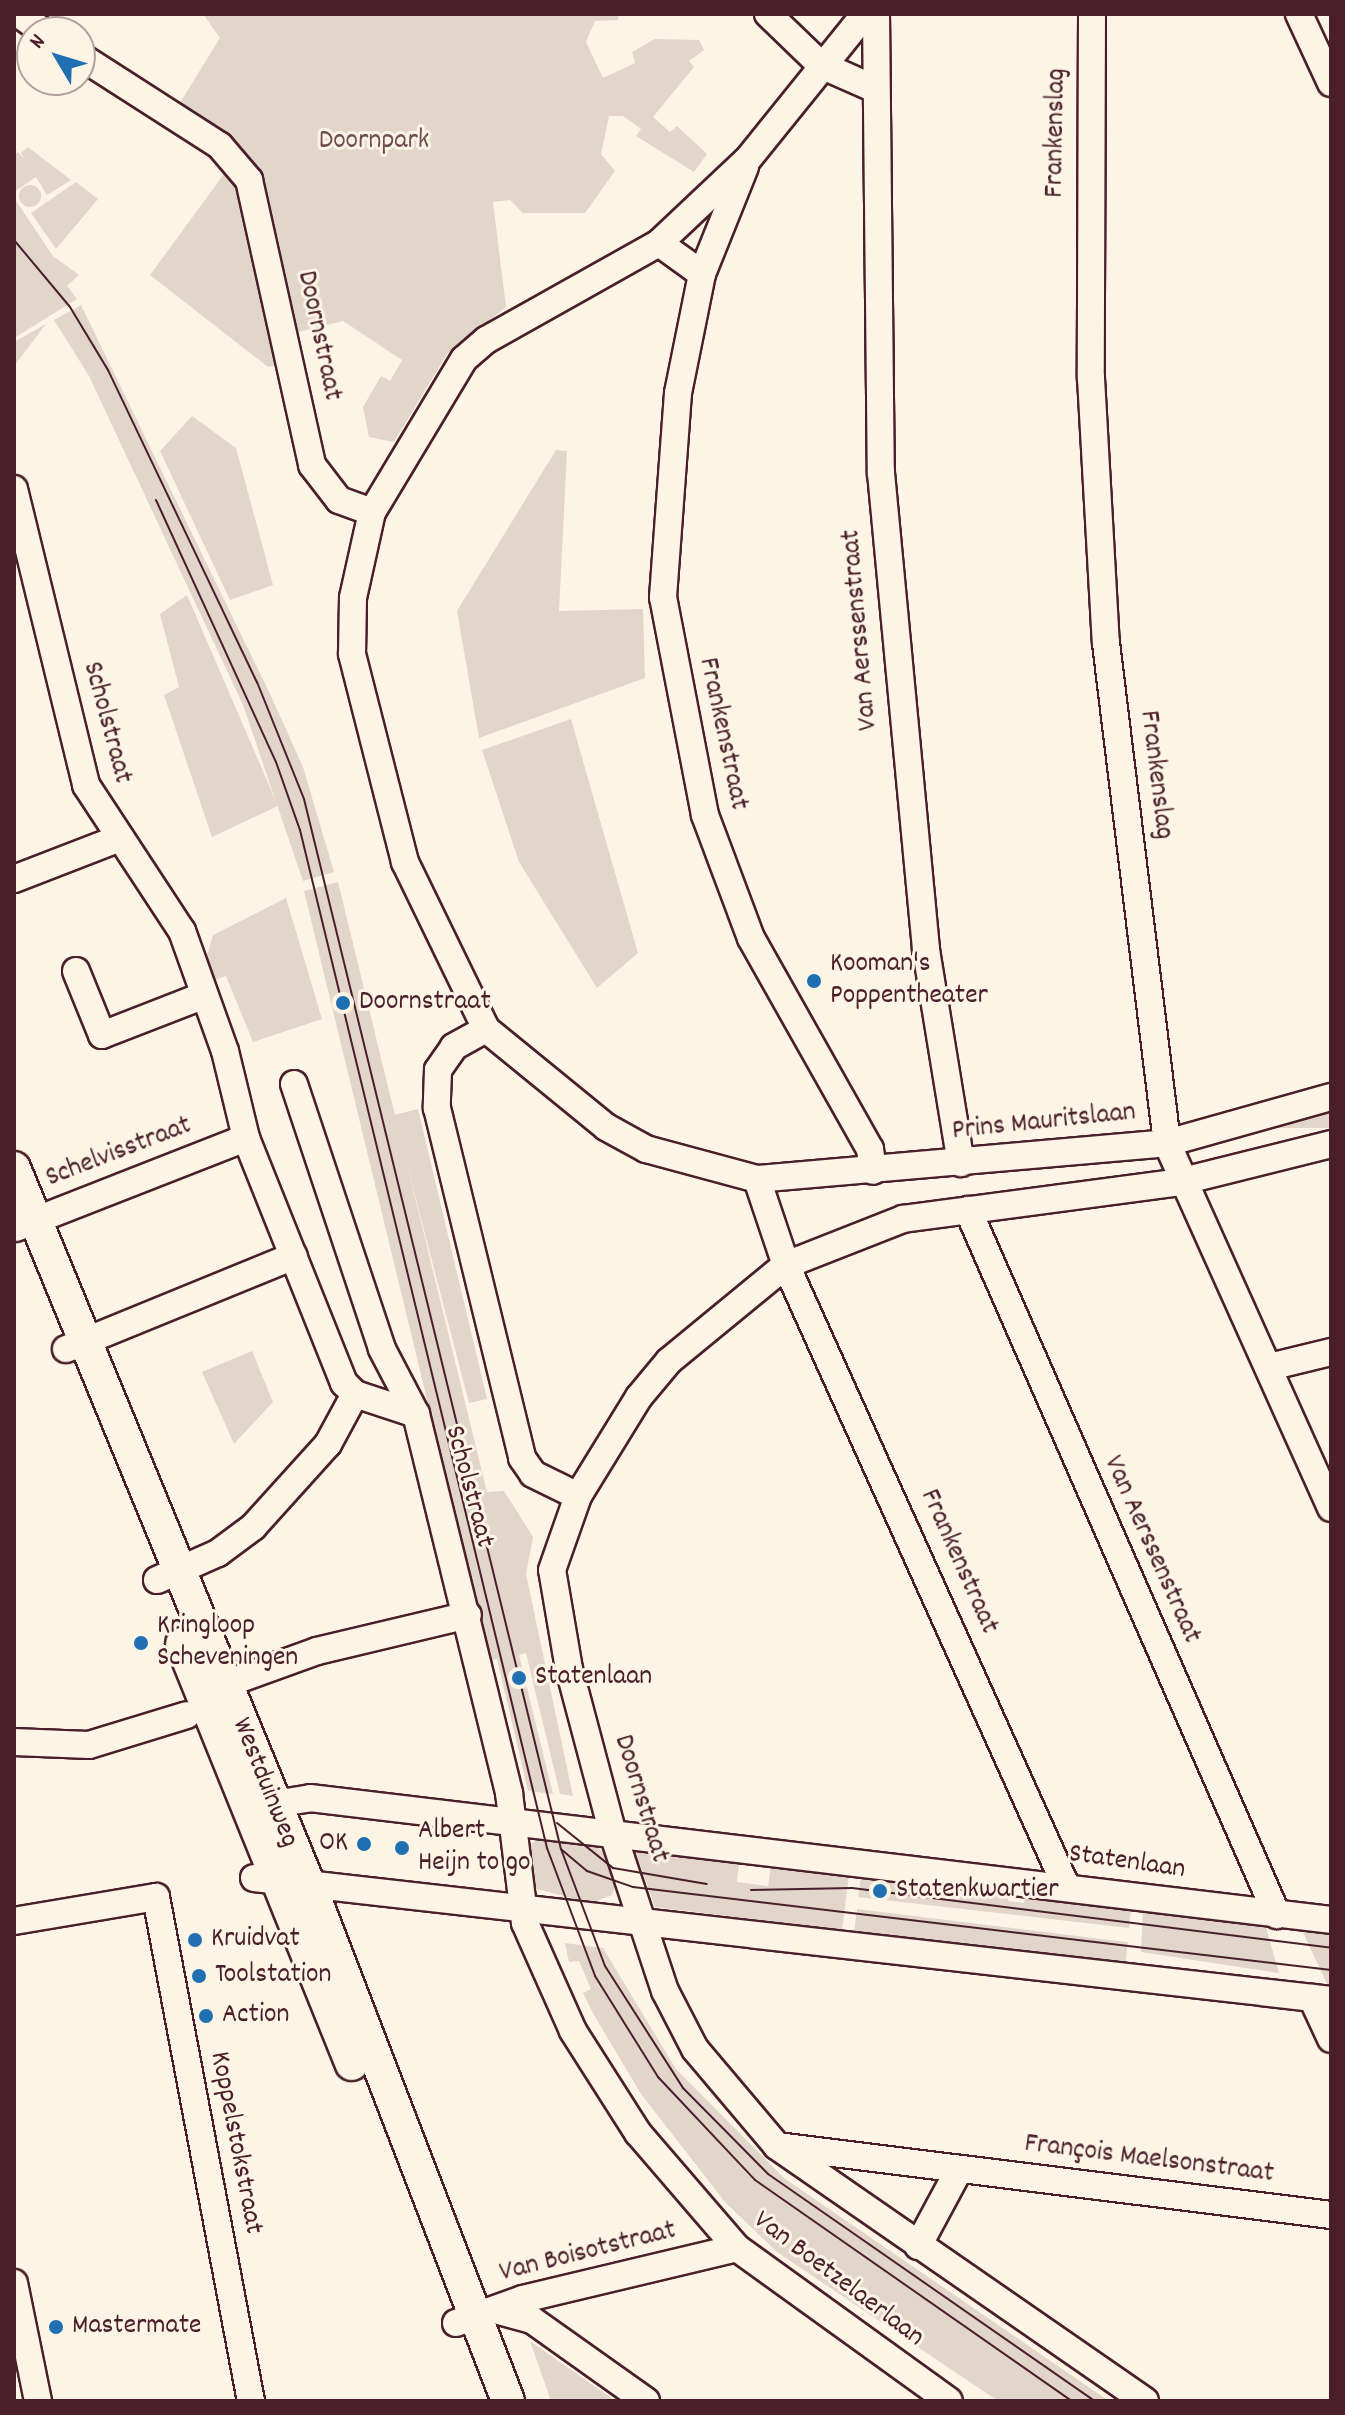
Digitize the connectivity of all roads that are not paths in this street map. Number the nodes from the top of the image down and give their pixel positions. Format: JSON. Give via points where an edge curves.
{"nodes":[{"id":1,"x":768,"y":14,"type":"edge"},
{"id":2,"x":865,"y":14,"type":"edge"},
{"id":3,"x":876,"y":14,"type":"edge"},
{"id":4,"x":1092,"y":14,"type":"edge"},
{"id":5,"x":1299,"y":14,"type":"edge"},
{"id":6,"x":821,"y":65,"type":"junction"},
{"id":7,"x":96,"y":66,"type":"edge"},
{"id":8,"x":1331,"y":83,"type":"edge"},
{"id":9,"x":875,"y":89,"type":"junction"},
{"id":10,"x":747,"y":160,"type":"junction"},
{"id":11,"x":659,"y":243,"type":"junction"},
{"id":12,"x":702,"y":274,"type":"junction"},
{"id":13,"x":14,"y":489,"type":"edge"},
{"id":14,"x":372,"y":512,"type":"junction"},
{"id":15,"x":120,"y":838,"type":"junction"},
{"id":16,"x":14,"y":879,"type":"edge"},
{"id":17,"x":76,"y":971,"type":"dead end"},
{"id":18,"x":205,"y":995,"type":"junction"},
{"id":19,"x":486,"y":1029,"type":"junction"},
{"id":20,"x":294,"y":1084,"type":"dead end"},
{"id":21,"x":1331,"y":1097,"type":"edge"},
{"id":22,"x":246,"y":1138,"type":"junction"},
{"id":23,"x":1167,"y":1143,"type":"junction"},
{"id":24,"x":1331,"y":1144,"type":"edge"},
{"id":25,"x":961,"y":1163,"type":"junction"},
{"id":26,"x":14,"y":1168,"type":"edge"},
{"id":27,"x":873,"y":1171,"type":"junction"},
{"id":28,"x":757,"y":1179,"type":"junction"},
{"id":29,"x":1179,"y":1182,"type":"junction"},
{"id":30,"x":968,"y":1210,"type":"junction"},
{"id":31,"x":22,"y":1224,"type":"edge"},
{"id":32,"x":294,"y":1256,"type":"junction"},
{"id":33,"x":786,"y":1265,"type":"junction"},
{"id":34,"x":75,"y":1346,"type":"junction"},
{"id":35,"x":1331,"y":1352,"type":"edge"},
{"id":36,"x":1269,"y":1367,"type":"junction"},
{"id":37,"x":355,"y":1394,"type":"junction"},
{"id":38,"x":416,"y":1414,"type":"junction"},
{"id":39,"x":578,"y":1496,"type":"junction"},
{"id":40,"x":1331,"y":1508,"type":"edge"},
{"id":41,"x":166,"y":1577,"type":"junction"},
{"id":42,"x":468,"y":1615,"type":"junction"},
{"id":43,"x":231,"y":1682,"type":"junction"},
{"id":44,"x":187,"y":1715,"type":"dead end"},
{"id":45,"x":23,"y":1743,"type":"edge"},
{"id":46,"x":264,"y":1813,"type":"junction"},
{"id":47,"x":512,"y":1822,"type":"junction"},
{"id":48,"x":610,"y":1823,"type":"junction"},
{"id":49,"x":279,"y":1880,"type":"junction"},
{"id":50,"x":1066,"y":1886,"type":"junction"},
{"id":51,"x":521,"y":1904,"type":"junction"},
{"id":52,"x":1277,"y":1915,"type":"junction"},
{"id":53,"x":644,"y":1918,"type":"junction"},
{"id":54,"x":1331,"y":1920,"type":"edge"},
{"id":55,"x":14,"y":1921,"type":"edge"},
{"id":56,"x":1322,"y":1999,"type":"edge"},
{"id":57,"x":1331,"y":2039,"type":"edge"},
{"id":58,"x":777,"y":2146,"type":"junction"},
{"id":59,"x":959,"y":2170,"type":"junction"},
{"id":60,"x":1331,"y":2215,"type":"edge"},
{"id":61,"x":918,"y":2246,"type":"junction"},
{"id":62,"x":737,"y":2248,"type":"junction"},
{"id":63,"x":14,"y":2283,"type":"edge"},
{"id":64,"x":528,"y":2310,"type":"junction"},
{"id":65,"x":475,"y":2316,"type":"junction"},
{"id":66,"x":637,"y":2398,"type":"edge"},
{"id":67,"x":38,"y":2401,"type":"edge"},
{"id":68,"x":251,"y":2401,"type":"edge"},
{"id":69,"x":488,"y":2401,"type":"edge"},
{"id":70,"x":508,"y":2401,"type":"edge"},
{"id":71,"x":949,"y":2401,"type":"edge"},
{"id":72,"x":1145,"y":2401,"type":"edge"}],
"edges":[{"from":1,"to":6,"type":"street"},
{"from":2,"to":6,"type":"street"},
{"from":3,"to":9,"type":"street","name":"Van Aerssenstraat"},
{"from":4,"to":23,"type":"street","name":"Frankenslag","via":[[1091,378],[1106,643]]},
{"from":5,"to":8,"type":"street"},
{"from":6,"to":9,"type":"street"},
{"from":6,"to":10,"type":"street"},
{"from":7,"to":14,"type":"street","name":"Doornstraat","via":[[220,146],[249,180],[312,465],[339,500]]},
{"from":9,"to":25,"type":"street","name":"Van Aerssenstraat","via":[[881,473],[901,727]]},
{"from":10,"to":11,"type":"street"},
{"from":10,"to":12,"type":"street","name":"Frankenstraat"},
{"from":11,"to":12,"type":"street"},
{"from":11,"to":14,"type":"street","via":[[486,340],[464,359]]},
{"from":12,"to":27,"type":"street","name":"Frankenstraat","via":[[678,393],[663,597],[687,745],[751,938],[870,1149]]},
{"from":13,"to":15,"type":"street","name":"Scholstraat","via":[[86,785]]},
{"from":14,"to":19,"type":"street","via":[[353,598],[352,654],[405,862]]},
{"from":15,"to":16,"type":"street"},
{"from":15,"to":18,"type":"street","name":"Scholstraat","via":[[182,931]]},
{"from":17,"to":18,"type":"street","via":[[102,1035]]},
{"from":18,"to":22,"type":"street","name":"Scholstraat"},
{"from":19,"to":28,"type":"street","name":"Prins Mauritslaan","via":[[606,1127],[646,1149]]},
{"from":19,"to":39,"type":"street","via":[[454,1047],[438,1070],[437,1108],[522,1458],[533,1474]]},
{"from":20,"to":38,"type":"street","via":[[382,1349]]},
{"from":21,"to":23,"type":"street","name":"Prins Mauritslaan"},
{"from":22,"to":31,"type":"street","name":"Schelvisstraat"},
{"from":22,"to":32,"type":"street","name":"Scholstraat"},
{"from":23,"to":25,"type":"street","name":"Prins Mauritslaan"},
{"from":23,"to":29,"type":"street","name":"Frankenslag"},
{"from":24,"to":29,"type":"street"},
{"from":25,"to":27,"type":"street","name":"Prins Mauritslaan"},
{"from":26,"to":31,"type":"main road","name":"Westduinweg"},
{"from":27,"to":28,"type":"street","name":"Prins Mauritslaan"},
{"from":28,"to":33,"type":"street"},
{"from":29,"to":30,"type":"street"},
{"from":29,"to":36,"type":"street","name":"Frankenslag"},
{"from":30,"to":33,"type":"street","via":[[882,1224]]},
{"from":30,"to":52,"type":"street","name":"Van Aerssenstraat"},
{"from":31,"to":34,"type":"main road","name":"Westduinweg"},
{"from":32,"to":34,"type":"street"},
{"from":32,"to":37,"type":"street","name":"Scholstraat","via":[[344,1383]]},
{"from":33,"to":39,"type":"street","via":[[669,1361]]},
{"from":33,"to":50,"type":"street","name":"Frankenstraat"},
{"from":34,"to":41,"type":"main road","name":"Westduinweg"},
{"from":35,"to":36,"type":"street"},
{"from":36,"to":40,"type":"street","name":"Frankenslag"},
{"from":37,"to":38,"type":"street","name":"Scholstraat"},
{"from":37,"to":41,"type":"street","via":[[291,1490],[218,1553]]},
{"from":38,"to":42,"type":"street","name":"Scholstraat"},
{"from":39,"to":48,"type":"street","name":"Doornstraat","via":[[555,1553],[553,1590]]},
{"from":41,"to":43,"type":"main road","name":"Westduinweg"},
{"from":41,"to":46,"type":"main road","name":"Westduinweg"},
{"from":42,"to":43,"type":"street","via":[[317,1651]]},
{"from":42,"to":47,"type":"street","name":"Scholstraat"},
{"from":43,"to":46,"type":"main road","name":"Westduinweg"},
{"from":44,"to":45,"type":"street","via":[[89,1745]]},
{"from":46,"to":47,"type":"street","name":"Statenlaan","via":[[310,1798]]},
{"from":46,"to":49,"type":"main road","name":"Westduinweg"},
{"from":47,"to":48,"type":"street","name":"Statenlaan"},
{"from":47,"to":51,"type":"street","name":"Van Boetzelaerlaan"},
{"from":48,"to":50,"type":"street","name":"Statenlaan"},
{"from":48,"to":53,"type":"street","name":"Doornstraat"},
{"from":49,"to":51,"type":"street"},
{"from":49,"to":65,"type":"main road","name":"Westduinweg"},
{"from":50,"to":52,"type":"street","name":"Statenlaan"},
{"from":51,"to":53,"type":"street"},
{"from":51,"to":62,"type":"street","name":"Van Boetzelaerlaan","via":[[573,2031],[608,2088]]},
{"from":52,"to":54,"type":"street","name":"Statenlaan"},
{"from":53,"to":56,"type":"street"},
{"from":53,"to":58,"type":"street","via":[[665,1991],[695,2049]]},
{"from":55,"to":68,"type":"street","name":"Koppelstokstraat","via":[[156,1897]]},
{"from":56,"to":57,"type":"street"},
{"from":58,"to":59,"type":"street","name":"François Maelsonstraat"},
{"from":58,"to":61,"type":"street"},
{"from":59,"to":60,"type":"street","name":"François Maelsonstraat"},
{"from":59,"to":61,"type":"street"},
{"from":61,"to":72,"type":"street"},
{"from":62,"to":64,"type":"street","name":"Van Boisotstraat"},
{"from":62,"to":71,"type":"street","name":"Van Boetzelaerlaan"},
{"from":63,"to":67,"type":"street"},
{"from":64,"to":65,"type":"street"},
{"from":64,"to":66,"type":"street"},
{"from":65,"to":69,"type":"main road","name":"Westduinweg"},
{"from":65,"to":70,"type":"main road","name":"Westduinweg"}]}
